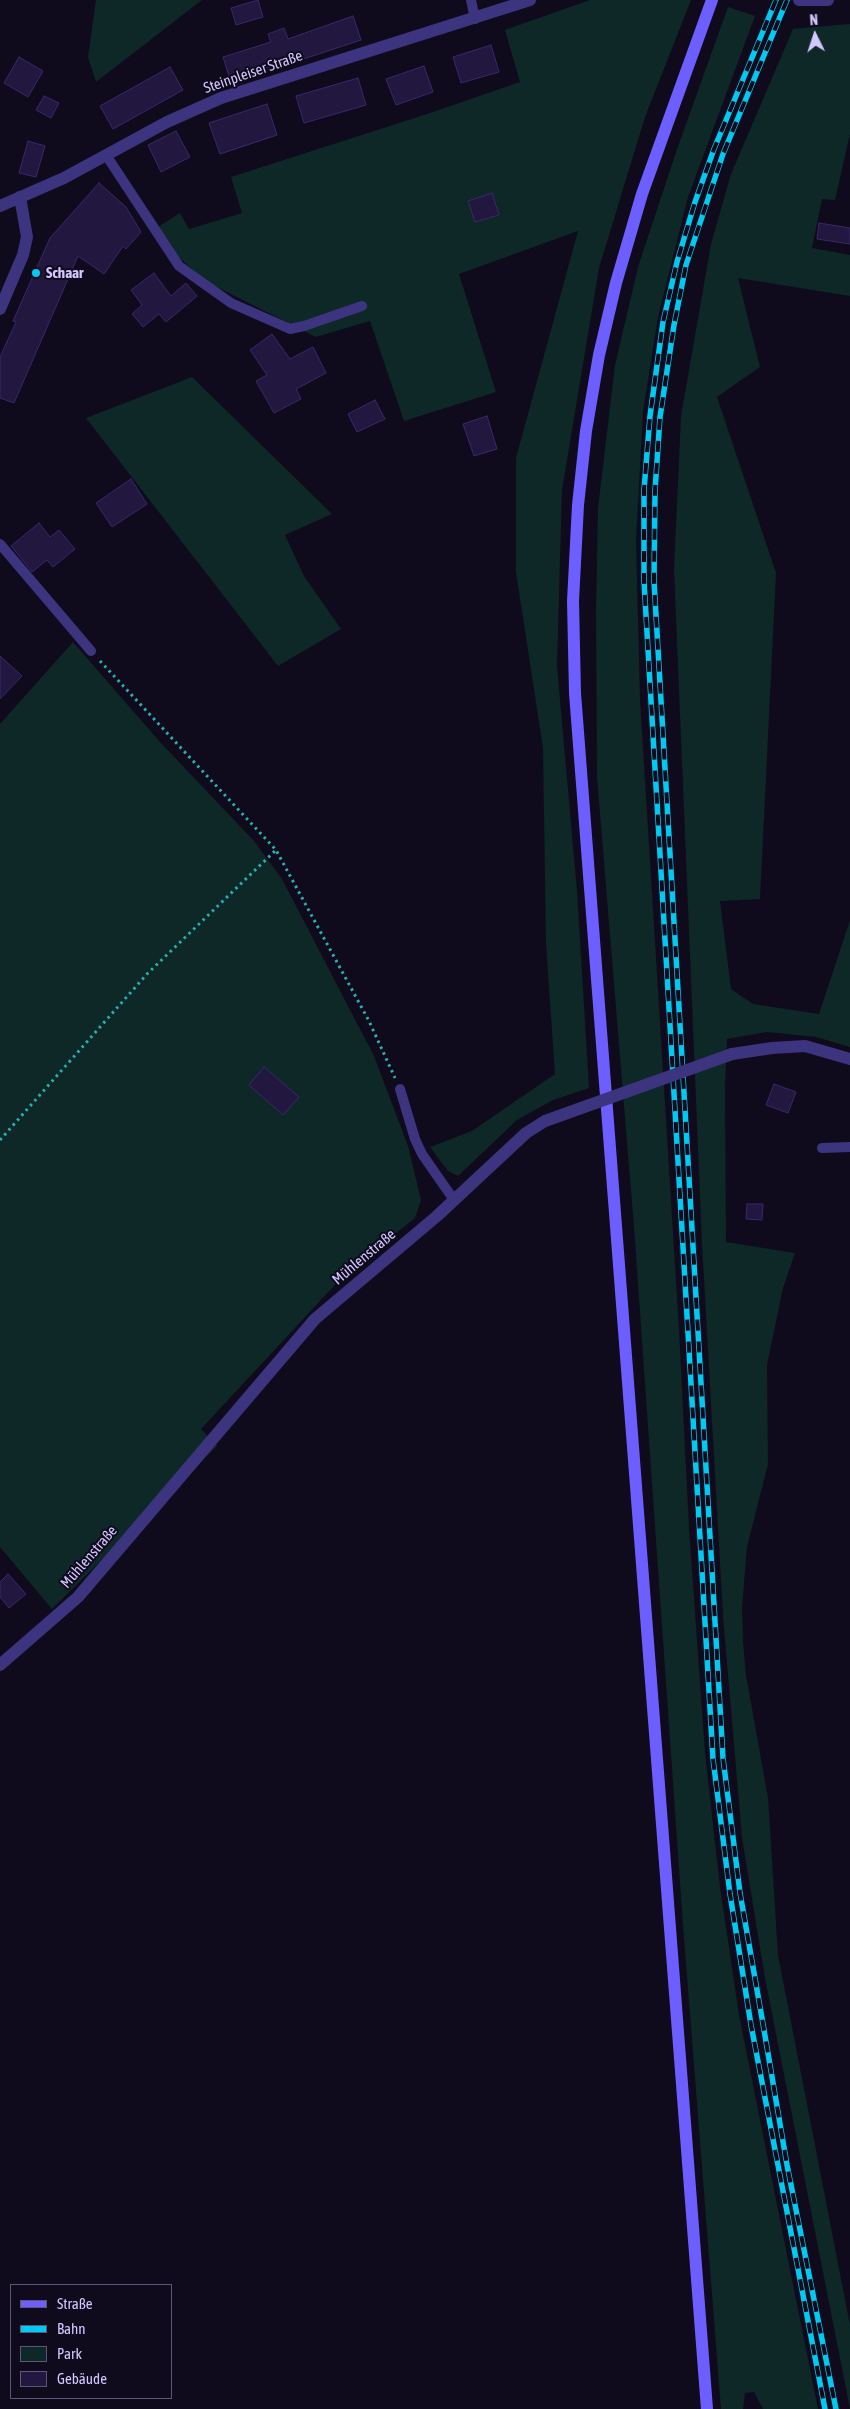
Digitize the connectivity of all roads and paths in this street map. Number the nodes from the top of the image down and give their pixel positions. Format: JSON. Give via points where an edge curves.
{"nodes":[{"id":1,"x":470,"y":0,"type":"edge"},
{"id":2,"x":530,"y":0,"type":"edge"},
{"id":3,"x":712,"y":0,"type":"edge"},
{"id":4,"x":799,"y":0,"type":"edge"},
{"id":5,"x":828,"y":0,"type":"edge"},
{"id":6,"x":475,"y":19,"type":"junction"},
{"id":7,"x":106,"y":155,"type":"junction"},
{"id":8,"x":20,"y":197,"type":"junction"},
{"id":9,"x":0,"y":206,"type":"edge"},
{"id":10,"x":362,"y":306,"type":"dead end"},
{"id":11,"x":0,"y":309,"type":"edge"},
{"id":12,"x":0,"y":544,"type":"edge"},
{"id":13,"x":91,"y":651,"type":"joint"},
{"id":14,"x":276,"y":850,"type":"junction"},
{"id":15,"x":850,"y":1059,"type":"edge"},
{"id":16,"x":400,"y":1089,"type":"joint"},
{"id":17,"x":0,"y":1140,"type":"edge"},
{"id":18,"x":850,"y":1147,"type":"edge"},
{"id":19,"x":822,"y":1148,"type":"dead end"},
{"id":20,"x":454,"y":1200,"type":"junction"},
{"id":21,"x":0,"y":1665,"type":"edge"},
{"id":22,"x":708,"y":2409,"type":"edge"}],
"edges":[{"from":1,"to":6,"type":"lane"},
{"from":2,"to":6,"type":"street","name":"Steinpleiser Straße"},
{"from":3,"to":22,"type":"main road","via":[[642,194],[616,283],[586,430],[573,601],[575,693]]},
{"from":4,"to":5,"type":"street"},
{"from":6,"to":7,"type":"street","name":"Steinpleiser Straße","via":[[221,98]]},
{"from":7,"to":8,"type":"street","name":"Steinpleiser Straße"},
{"from":7,"to":10,"type":"lane","via":[[179,266],[231,303],[290,329]]},
{"from":8,"to":9,"type":"street","name":"Steinpleiser Straße"},
{"from":8,"to":11,"type":"street","via":[[27,236],[23,255]]},
{"from":12,"to":13,"type":"lane"},
{"from":13,"to":14,"type":"path"},
{"from":14,"to":16,"type":"path","via":[[369,1021]]},
{"from":14,"to":17,"type":"path","via":[[147,974]]},
{"from":15,"to":20,"type":"street","name":"Mühlenstraße","bridge":true,"via":[[806,1046],[732,1054],[546,1121],[526,1133]]},
{"from":16,"to":20,"type":"lane","via":[[422,1154]]},
{"from":18,"to":19,"type":"lane"},
{"from":20,"to":21,"type":"street","name":"Mühlenstraße","via":[[316,1319],[78,1597]]}]}
